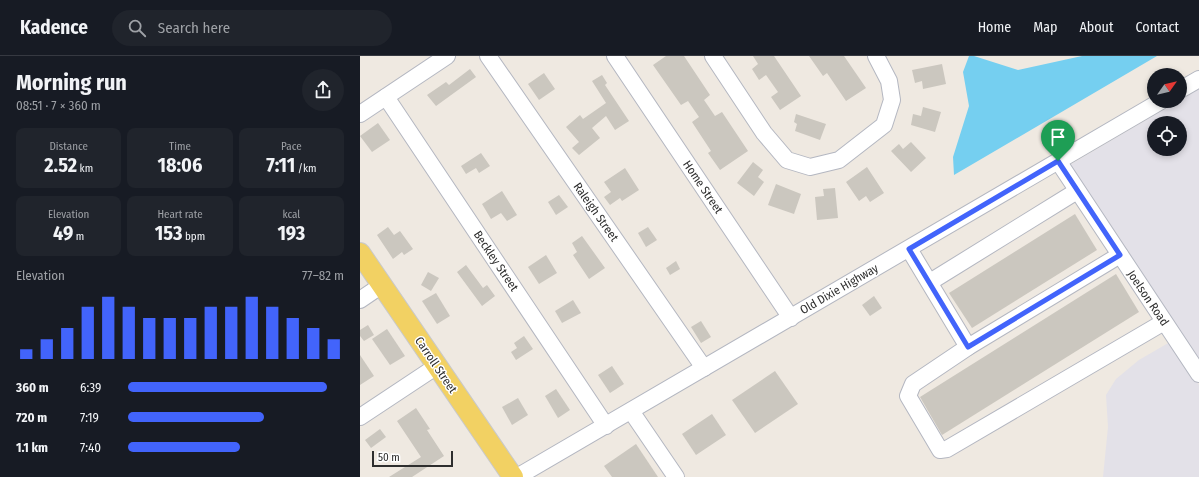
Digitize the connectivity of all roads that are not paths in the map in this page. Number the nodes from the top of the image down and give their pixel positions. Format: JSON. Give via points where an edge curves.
{"nodes":[{"id":1,"x":447,"y":56,"type":"edge"},
{"id":2,"x":488,"y":56,"type":"edge"},
{"id":3,"x":615,"y":56,"type":"edge"},
{"id":4,"x":713,"y":56,"type":"edge"},
{"id":5,"x":876,"y":56,"type":"edge"},
{"id":6,"x":1199,"y":79,"type":"edge"},
{"id":7,"x":1187,"y":86,"type":"edge"},
{"id":8,"x":386,"y":97,"type":"junction"},
{"id":9,"x":1149,"y":108,"type":"edge"},
{"id":10,"x":360,"y":114,"type":"edge"},
{"id":11,"x":1058,"y":161,"type":"junction"},
{"id":12,"x":1077,"y":191,"type":"junction"},
{"id":13,"x":909,"y":249,"type":"junction"},
{"id":14,"x":360,"y":253,"type":"edge"},
{"id":15,"x":1120,"y":255,"type":"junction"},
{"id":16,"x":930,"y":282,"type":"junction"},
{"id":17,"x":382,"y":285,"type":"junction"},
{"id":18,"x":360,"y":300,"type":"edge"},
{"id":19,"x":791,"y":318,"type":"junction"},
{"id":20,"x":1164,"y":322,"type":"junction"},
{"id":21,"x":968,"y":347,"type":"junction"},
{"id":22,"x":437,"y":366,"type":"junction"},
{"id":23,"x":704,"y":368,"type":"junction"},
{"id":24,"x":1199,"y":374,"type":"edge"},
{"id":25,"x":631,"y":411,"type":"junction"},
{"id":26,"x":360,"y":417,"type":"edge"},
{"id":27,"x":606,"y":426,"type":"junction"},
{"id":28,"x":513,"y":477,"type":"edge"},
{"id":29,"x":517,"y":477,"type":"edge"},
{"id":30,"x":676,"y":477,"type":"edge"}],
"edges":[{"from":1,"to":8,"type":"street"},
{"from":2,"to":23,"type":"street","name":"Raleigh Street"},
{"from":3,"to":19,"type":"street","name":"Home Street"},
{"from":4,"to":5,"type":"street","via":[[764,133],[787,160],[810,167],[839,160],[884,125],[892,100],[889,81]]},
{"from":6,"to":7,"type":"street"},
{"from":8,"to":10,"type":"street"},
{"from":8,"to":27,"type":"street","name":"Beckley Street"},
{"from":9,"to":11,"type":"street","name":"Old Dixie Highway"},
{"from":11,"to":12,"type":"street","name":"Joelson Road"},
{"from":11,"to":13,"type":"street","name":"Old Dixie Highway"},
{"from":12,"to":15,"type":"street","name":"Joelson Road"},
{"from":12,"to":16,"type":"street"},
{"from":13,"to":16,"type":"street"},
{"from":13,"to":19,"type":"street","name":"Old Dixie Highway"},
{"from":14,"to":17,"type":"main road","name":"Carroll Street"},
{"from":15,"to":20,"type":"street","name":"Joelson Road"},
{"from":15,"to":21,"type":"street"},
{"from":16,"to":21,"type":"street"},
{"from":17,"to":18,"type":"street"},
{"from":17,"to":22,"type":"main road","name":"Carroll Street"},
{"from":19,"to":23,"type":"street","name":"Old Dixie Highway"},
{"from":20,"to":21,"type":"street","via":[[946,449],[940,450],[908,396],[914,384]]},
{"from":20,"to":24,"type":"street","name":"Joelson Road"},
{"from":22,"to":26,"type":"street"},
{"from":22,"to":28,"type":"main road","name":"Carroll Street"},
{"from":23,"to":25,"type":"street","name":"Old Dixie Highway"},
{"from":25,"to":27,"type":"street","name":"Old Dixie Highway"},
{"from":25,"to":30,"type":"street"},
{"from":27,"to":29,"type":"street","name":"Old Dixie Highway"}]}
